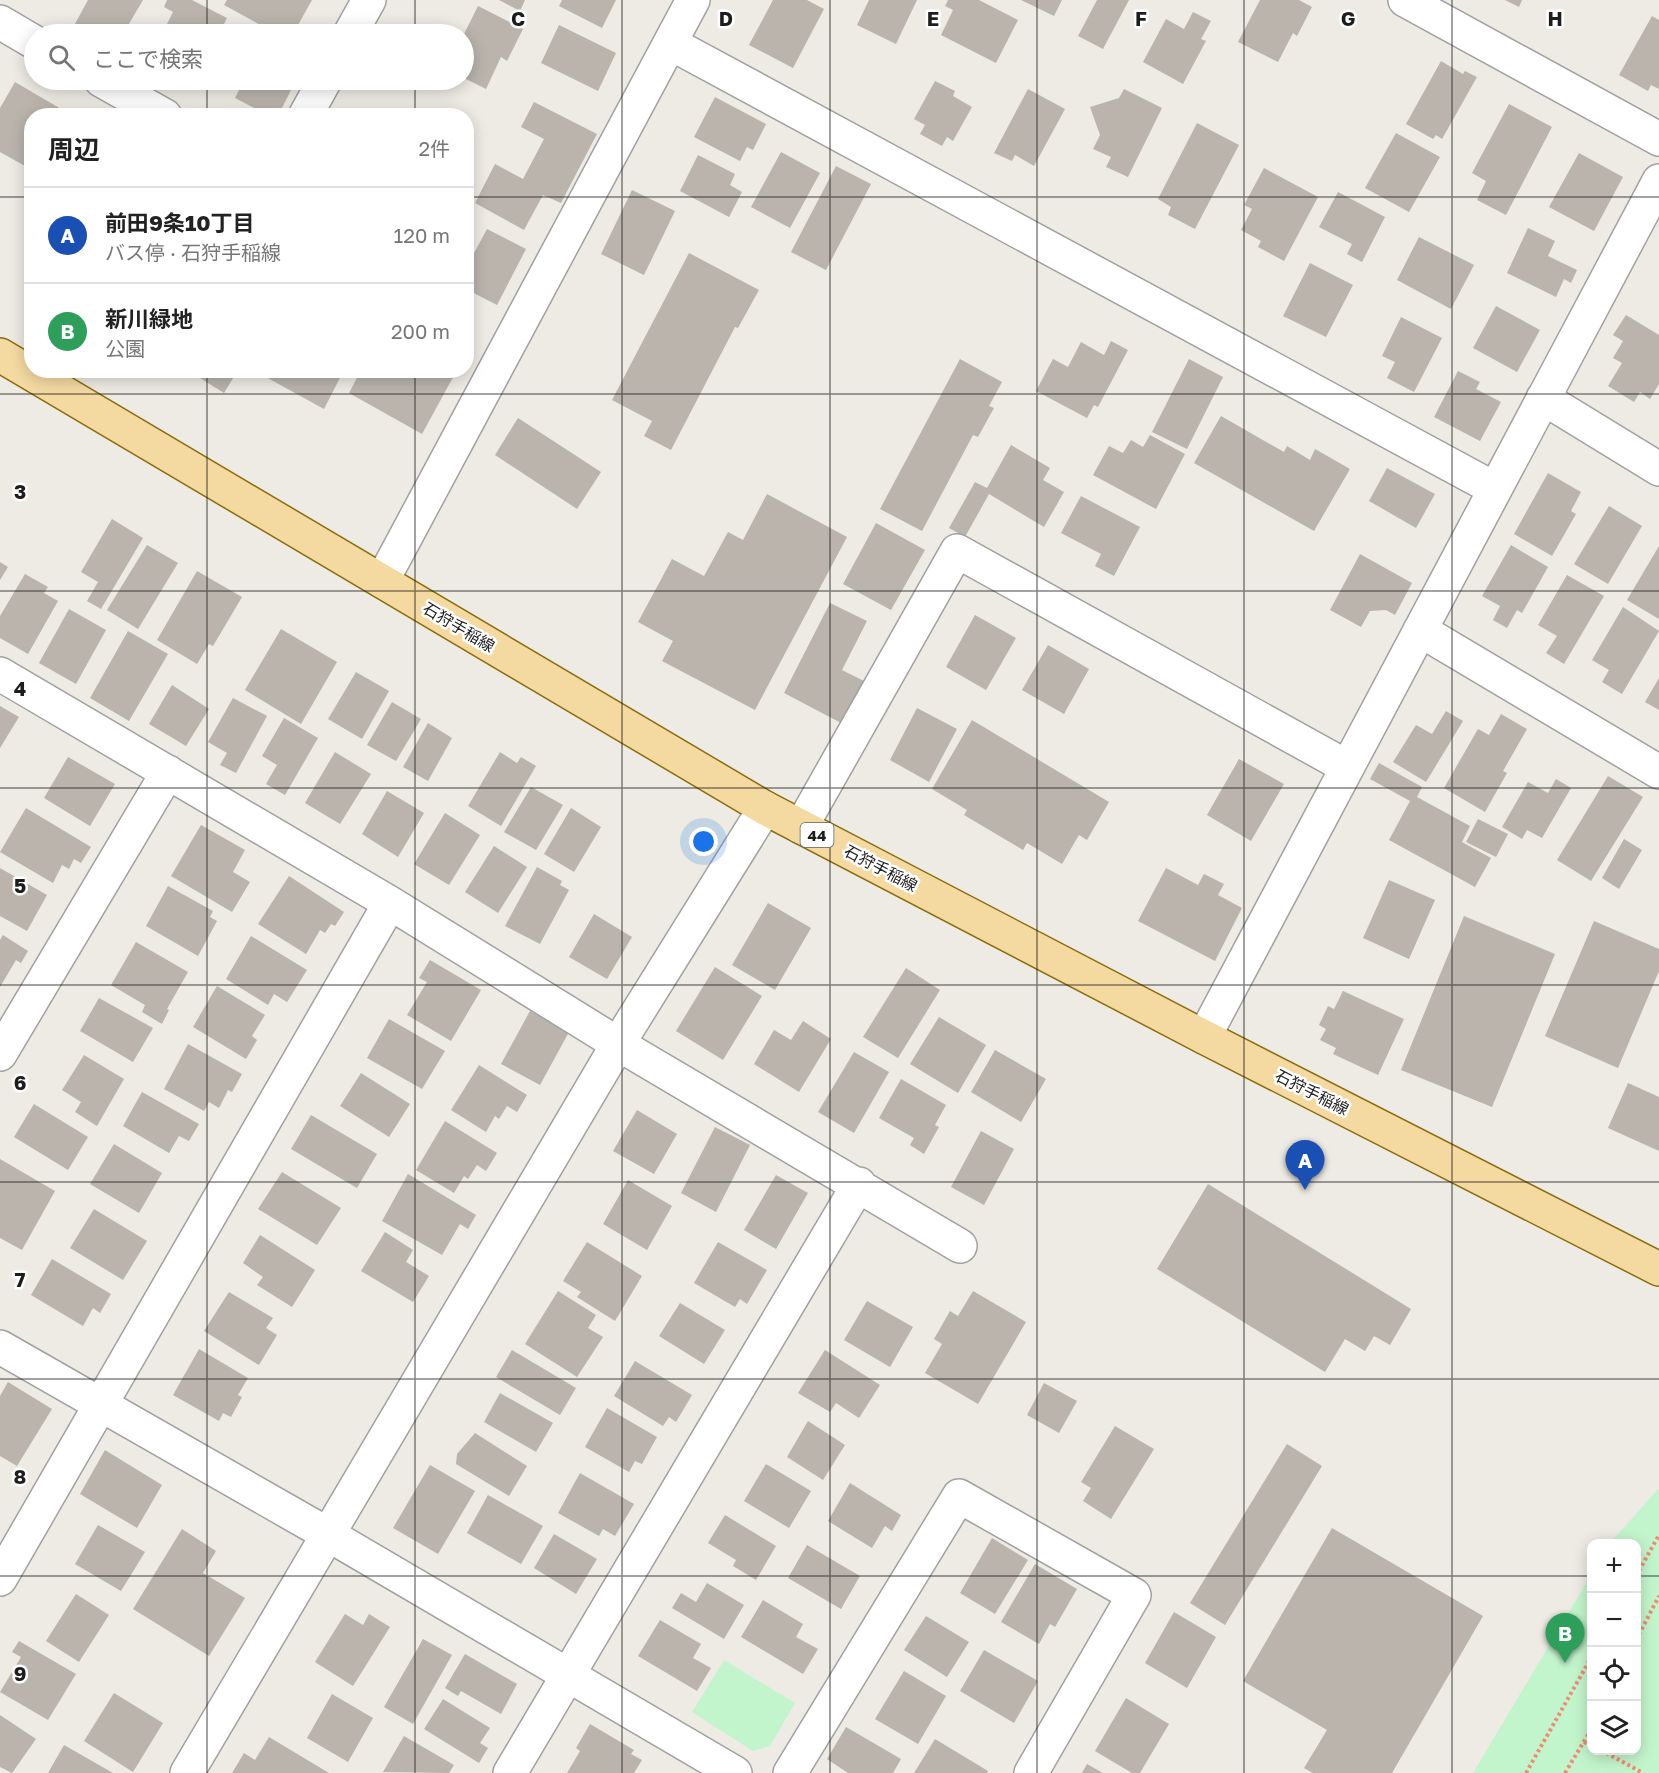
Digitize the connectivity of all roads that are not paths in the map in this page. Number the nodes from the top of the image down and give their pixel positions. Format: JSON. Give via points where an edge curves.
{"nodes":[{"id":1,"x":369,"y":0,"type":"edge"},
{"id":2,"x":693,"y":0,"type":"edge"},
{"id":3,"x":1405,"y":0,"type":"edge"},
{"id":4,"x":0,"y":22,"type":"edge"},
{"id":5,"x":356,"y":24,"type":"edge"},
{"id":6,"x":24,"y":36,"type":"edge"},
{"id":7,"x":669,"y":43,"type":"junction"},
{"id":8,"x":119,"y":90,"type":"edge"},
{"id":9,"x":319,"y":90,"type":"edge"},
{"id":10,"x":151,"y":108,"type":"edge"},
{"id":11,"x":309,"y":108,"type":"edge"},
{"id":12,"x":1659,"y":139,"type":"edge"},
{"id":13,"x":1659,"y":181,"type":"edge"},
{"id":14,"x":0,"y":355,"type":"edge"},
{"id":15,"x":24,"y":369,"type":"edge"},
{"id":16,"x":39,"y":378,"type":"edge"},
{"id":17,"x":1543,"y":398,"type":"junction"},
{"id":18,"x":1659,"y":469,"type":"edge"},
{"id":19,"x":1495,"y":489,"type":"junction"},
{"id":20,"x":382,"y":581,"type":"junction"},
{"id":21,"x":1420,"y":630,"type":"junction"},
{"id":22,"x":0,"y":674,"type":"edge"},
{"id":23,"x":1347,"y":767,"type":"junction"},
{"id":24,"x":168,"y":772,"type":"junction"},
{"id":25,"x":1659,"y":772,"type":"edge"},
{"id":26,"x":765,"y":808,"type":"junction"},
{"id":27,"x":801,"y":827,"type":"junction"},
{"id":28,"x":390,"y":903,"type":"junction"},
{"id":29,"x":1204,"y":1037,"type":"junction"},
{"id":30,"x":618,"y":1044,"type":"junction"},
{"id":31,"x":0,"y":1054,"type":"edge"},
{"id":32,"x":859,"y":1184,"type":"junction"},
{"id":33,"x":960,"y":1246,"type":"dead end"},
{"id":34,"x":1659,"y":1269,"type":"edge"},
{"id":35,"x":0,"y":1347,"type":"edge"},
{"id":36,"x":102,"y":1404,"type":"junction"},
{"id":37,"x":329,"y":1535,"type":"junction"},
{"id":38,"x":0,"y":1580,"type":"edge"},
{"id":39,"x":568,"y":1675,"type":"junction"},
{"id":40,"x":187,"y":1773,"type":"edge"},
{"id":41,"x":510,"y":1773,"type":"edge"},
{"id":42,"x":735,"y":1773,"type":"edge"},
{"id":43,"x":790,"y":1773,"type":"edge"},
{"id":44,"x":1031,"y":1773,"type":"edge"}],
"edges":[{"from":1,"to":5,"type":"street"},
{"from":2,"to":7,"type":"street"},
{"from":3,"to":12,"type":"street"},
{"from":4,"to":6,"type":"street"},
{"from":7,"to":19,"type":"street"},
{"from":7,"to":20,"type":"street"},
{"from":8,"to":10,"type":"street"},
{"from":9,"to":11,"type":"street"},
{"from":13,"to":17,"type":"street"},
{"from":14,"to":15,"type":"main road","name":"石狩手稲線","number":"44"},
{"from":16,"to":20,"type":"main road","name":"石狩手稲線","number":"44"},
{"from":17,"to":18,"type":"street"},
{"from":17,"to":19,"type":"street"},
{"from":19,"to":21,"type":"street"},
{"from":20,"to":26,"type":"main road","name":"石狩手稲線","number":"44"},
{"from":21,"to":23,"type":"street"},
{"from":21,"to":25,"type":"street"},
{"from":22,"to":24,"type":"street"},
{"from":23,"to":27,"type":"street","via":[[957,551]]},
{"from":23,"to":29,"type":"street"},
{"from":24,"to":28,"type":"street"},
{"from":24,"to":31,"type":"street"},
{"from":26,"to":27,"type":"main road","name":"石狩手稲線","number":"44"},
{"from":26,"to":30,"type":"street"},
{"from":27,"to":29,"type":"main road","name":"石狩手稲線","number":"44"},
{"from":28,"to":30,"type":"street"},
{"from":28,"to":36,"type":"street"},
{"from":29,"to":34,"type":"main road","name":"石狩手稲線","number":"44"},
{"from":30,"to":32,"type":"street"},
{"from":30,"to":37,"type":"street"},
{"from":32,"to":33,"type":"street"},
{"from":32,"to":39,"type":"street"},
{"from":35,"to":36,"type":"street"},
{"from":36,"to":37,"type":"street"},
{"from":36,"to":38,"type":"street"},
{"from":37,"to":39,"type":"street"},
{"from":37,"to":40,"type":"street"},
{"from":39,"to":41,"type":"street"},
{"from":39,"to":42,"type":"street"},
{"from":43,"to":44,"type":"street","via":[[959,1496],[1134,1595]]}]}
